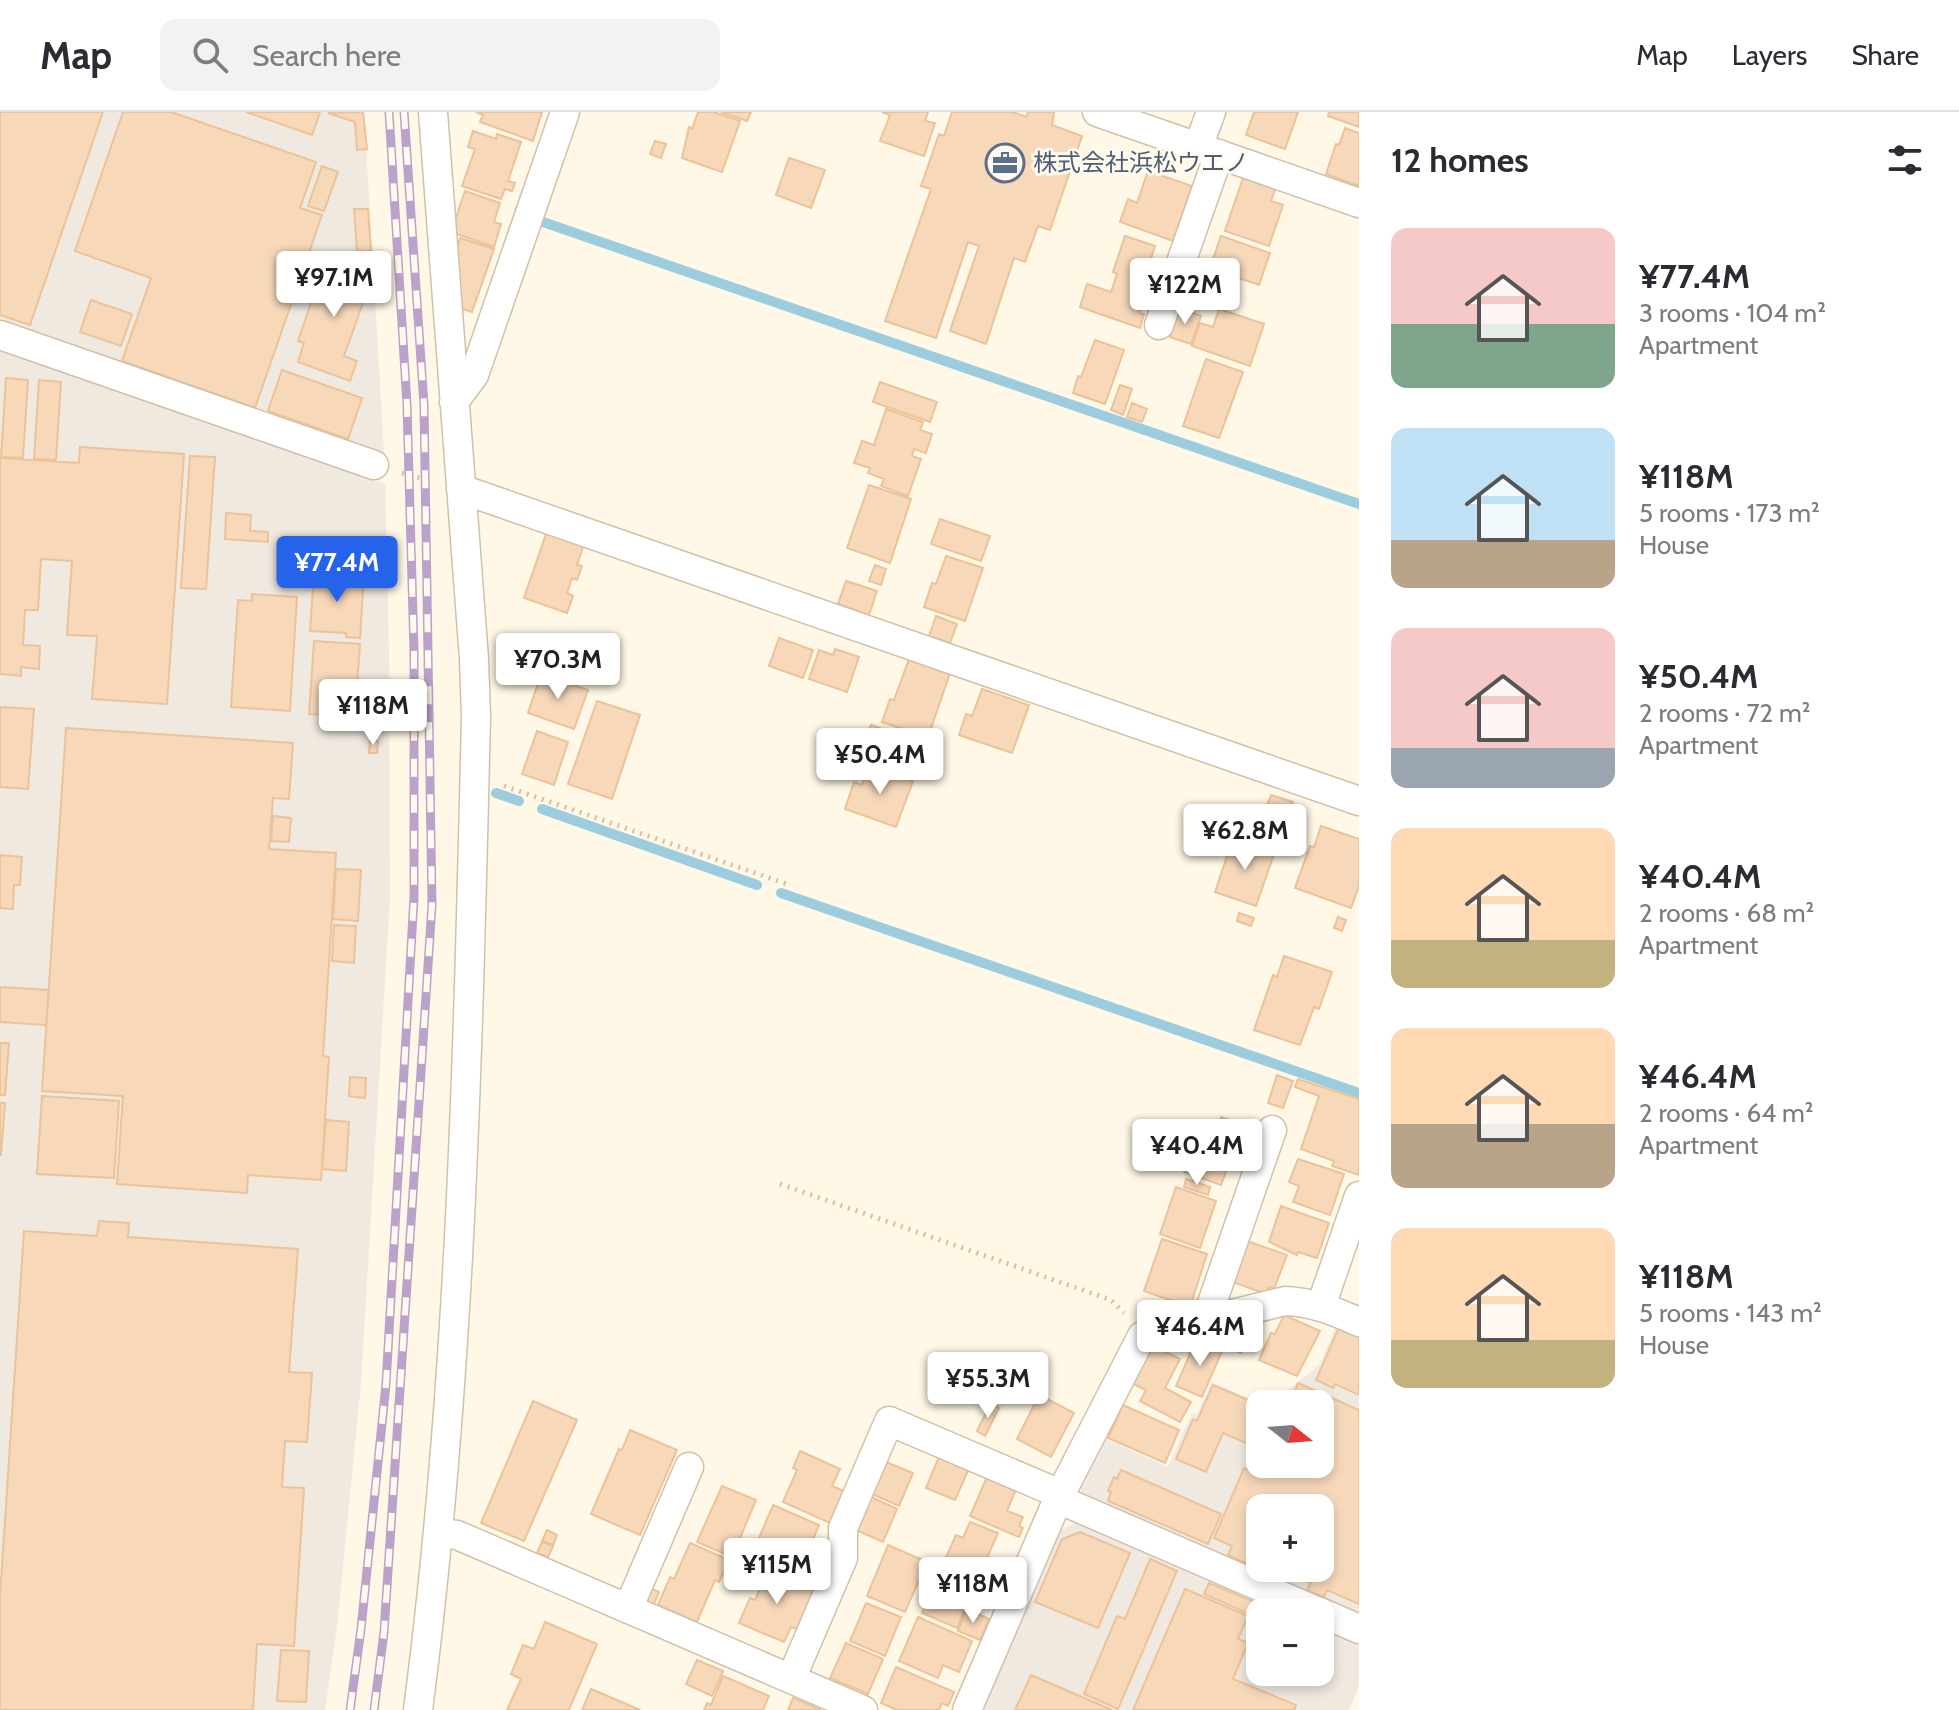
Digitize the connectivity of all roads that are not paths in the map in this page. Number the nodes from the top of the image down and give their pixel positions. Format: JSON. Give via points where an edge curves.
{"nodes":[{"id":1,"x":433,"y":112,"type":"edge"},
{"id":2,"x":565,"y":112,"type":"edge"},
{"id":3,"x":1097,"y":112,"type":"edge"},
{"id":4,"x":1211,"y":112,"type":"edge"},
{"id":5,"x":1209,"y":151,"type":"junction"},
{"id":6,"x":1359,"y":203,"type":"edge"},
{"id":7,"x":1159,"y":325,"type":"dead end"},
{"id":8,"x":0,"y":335,"type":"edge"},
{"id":9,"x":454,"y":402,"type":"junction"},
{"id":10,"x":374,"y":465,"type":"road end"},
{"id":11,"x":461,"y":489,"type":"junction"},
{"id":12,"x":1359,"y":801,"type":"edge"},
{"id":13,"x":1272,"y":1130,"type":"dead end"},
{"id":14,"x":1359,"y":1196,"type":"edge"},
{"id":15,"x":1321,"y":1306,"type":"junction"},
{"id":16,"x":1216,"y":1318,"type":"junction"},
{"id":17,"x":1359,"y":1322,"type":"edge"},
{"id":18,"x":689,"y":1467,"type":"dead end"},
{"id":19,"x":1059,"y":1497,"type":"junction"},
{"id":20,"x":440,"y":1533,"type":"junction"},
{"id":21,"x":1288,"y":1598,"type":"edge"},
{"id":22,"x":628,"y":1609,"type":"junction"},
{"id":23,"x":1334,"y":1618,"type":"edge"},
{"id":24,"x":1359,"y":1629,"type":"edge"},
{"id":25,"x":791,"y":1679,"type":"junction"},
{"id":26,"x":418,"y":1710,"type":"edge"},
{"id":27,"x":863,"y":1710,"type":"edge"},
{"id":28,"x":967,"y":1710,"type":"edge"}],
"edges":[{"from":1,"to":9,"type":"street"},
{"from":2,"to":9,"type":"street","via":[[474,375]]},
{"from":3,"to":5,"type":"street"},
{"from":4,"to":5,"type":"street"},
{"from":5,"to":6,"type":"street"},
{"from":5,"to":7,"type":"street"},
{"from":8,"to":10,"type":"street"},
{"from":9,"to":11,"type":"street"},
{"from":11,"to":12,"type":"street"},
{"from":11,"to":20,"type":"street","via":[[474,659],[474,776],[467,1098]]},
{"from":13,"to":16,"type":"street","via":[[1212,1303]]},
{"from":14,"to":15,"type":"street"},
{"from":15,"to":16,"type":"street","via":[[1285,1301]]},
{"from":15,"to":17,"type":"street"},
{"from":16,"to":19,"type":"street","via":[[1142,1336]]},
{"from":18,"to":22,"type":"street"},
{"from":19,"to":21,"type":"street"},
{"from":19,"to":25,"type":"street","via":[[889,1421],[843,1528],[843,1558]]},
{"from":19,"to":28,"type":"street"},
{"from":20,"to":22,"type":"street","via":[[457,1535]]},
{"from":20,"to":26,"type":"street"},
{"from":22,"to":25,"type":"street"},
{"from":23,"to":24,"type":"street"},
{"from":25,"to":27,"type":"street"}]}
